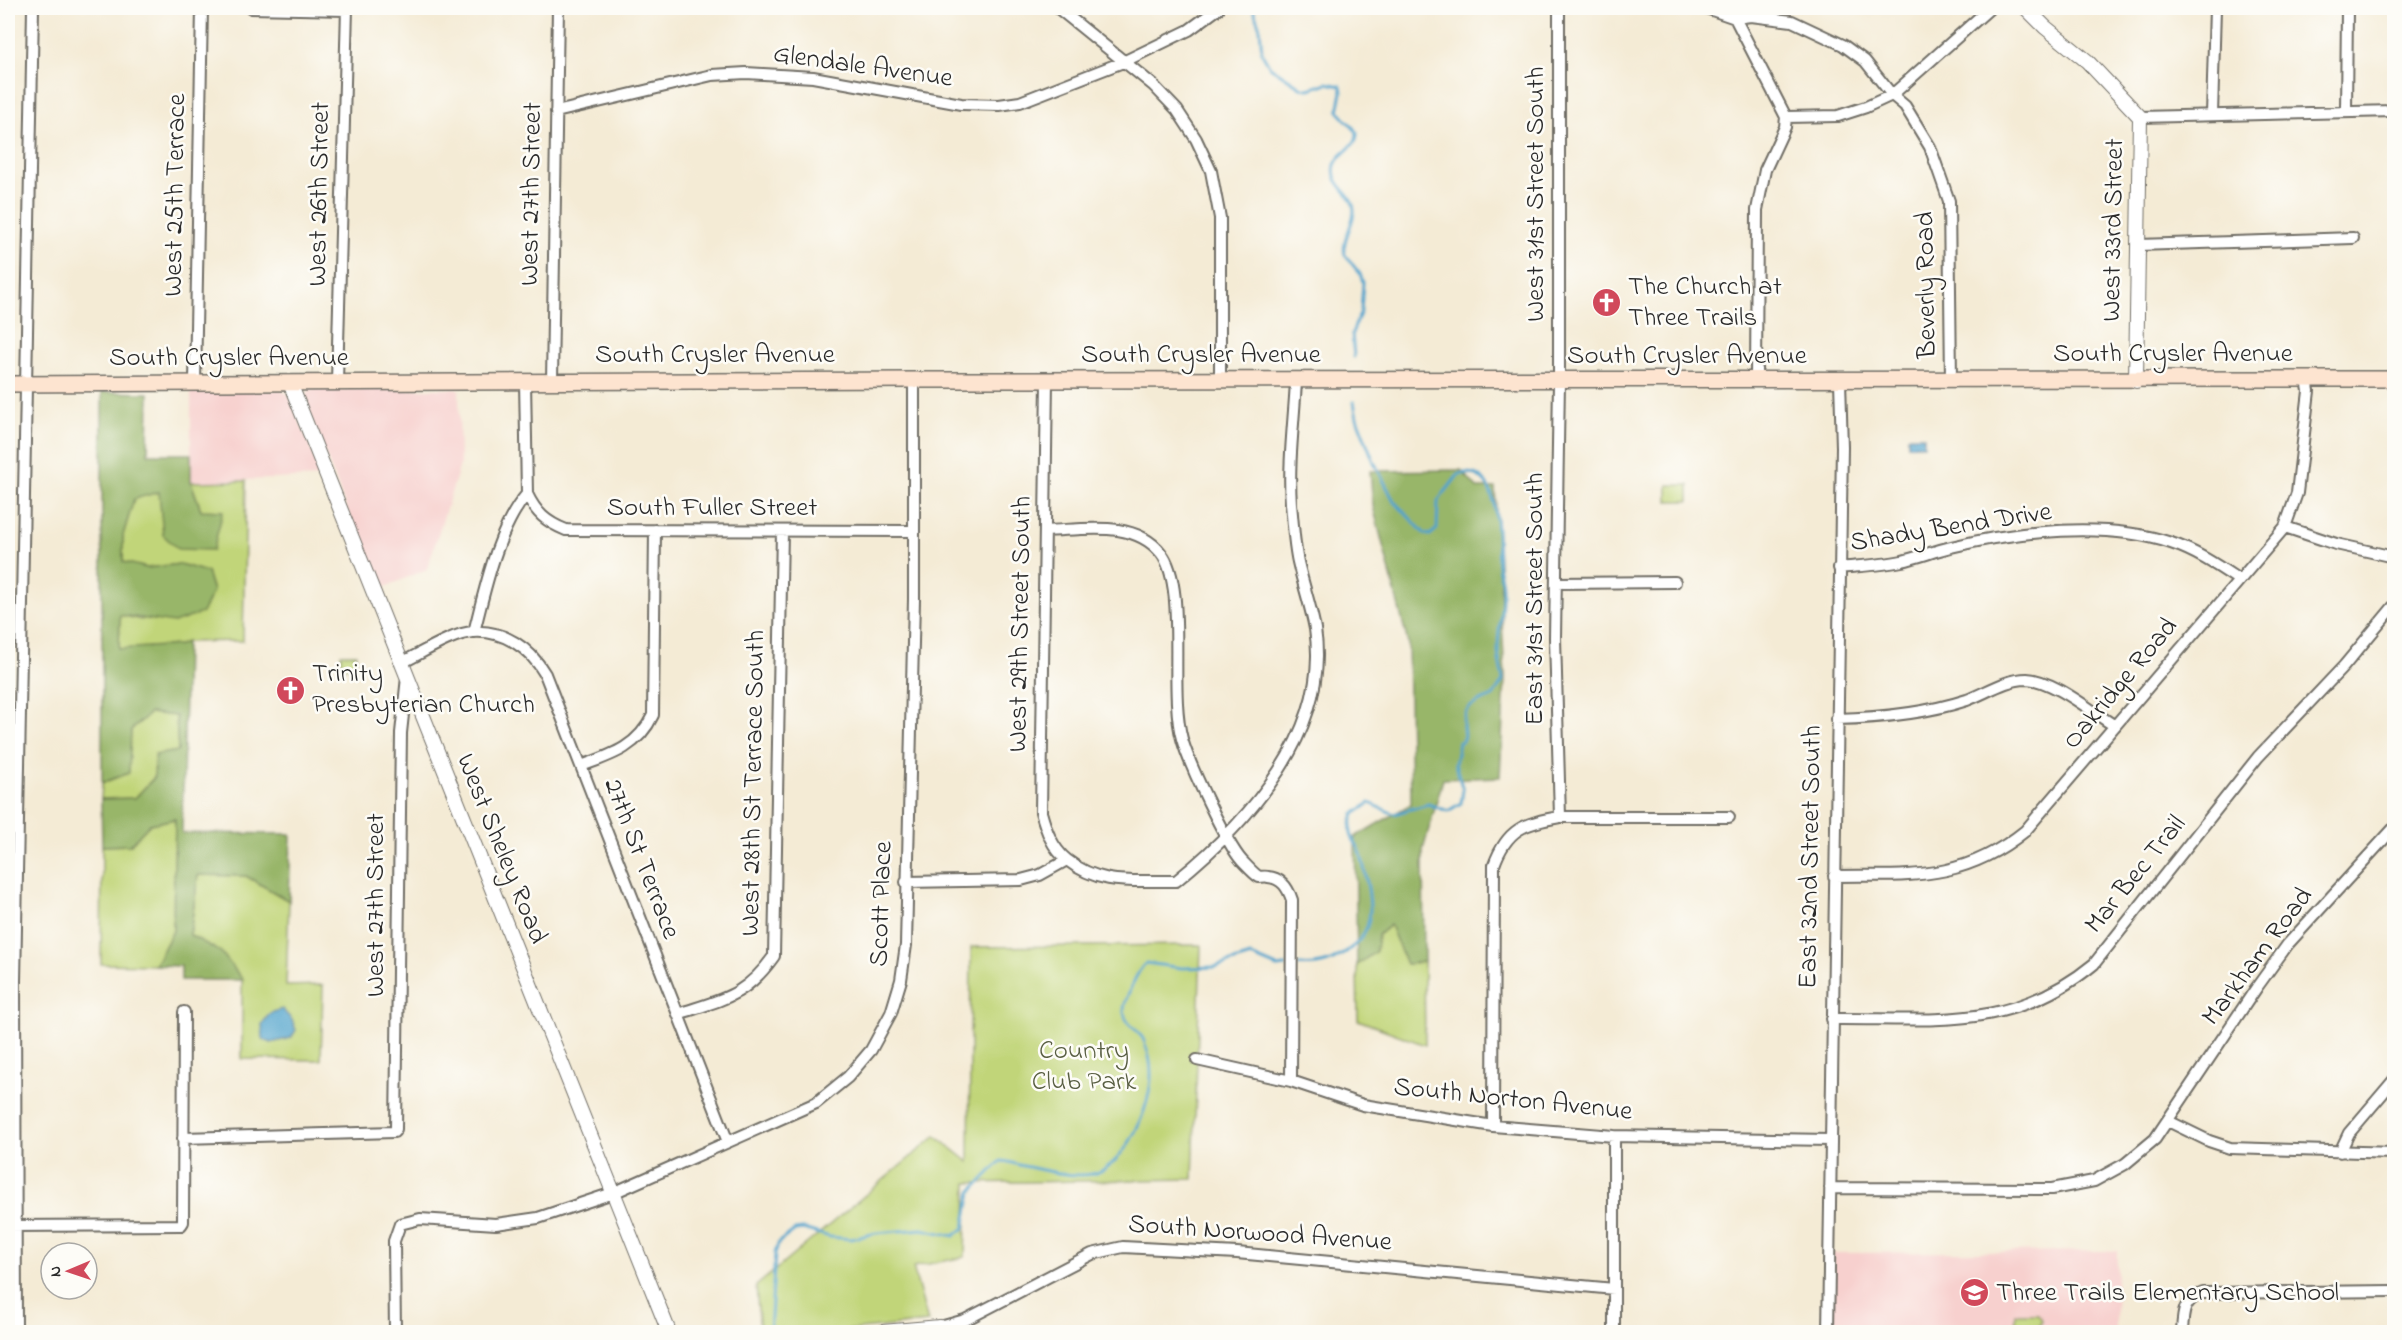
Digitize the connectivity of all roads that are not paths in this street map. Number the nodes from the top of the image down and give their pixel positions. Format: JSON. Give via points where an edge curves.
{"nodes":[{"id":1,"x":33,"y":8,"type":"edge"},
{"id":2,"x":202,"y":8,"type":"edge"},
{"id":3,"x":251,"y":8,"type":"edge"},
{"id":4,"x":558,"y":8,"type":"edge"},
{"id":5,"x":1058,"y":8,"type":"edge"},
{"id":6,"x":1219,"y":8,"type":"edge"},
{"id":7,"x":1559,"y":8,"type":"edge"},
{"id":8,"x":1706,"y":8,"type":"edge"},
{"id":9,"x":1990,"y":8,"type":"edge"},
{"id":10,"x":2026,"y":8,"type":"edge"},
{"id":11,"x":2215,"y":8,"type":"edge"},
{"id":12,"x":2347,"y":8,"type":"edge"},
{"id":13,"x":347,"y":9,"type":"edge"},
{"id":14,"x":1735,"y":18,"type":"junction"},
{"id":15,"x":1123,"y":62,"type":"junction"},
{"id":16,"x":1892,"y":95,"type":"junction"},
{"id":17,"x":2394,"y":111,"type":"edge"},
{"id":18,"x":556,"y":112,"type":"junction"},
{"id":19,"x":2346,"y":112,"type":"junction"},
{"id":20,"x":2212,"y":115,"type":"junction"},
{"id":21,"x":1786,"y":117,"type":"junction"},
{"id":22,"x":2140,"y":117,"type":"junction"},
{"id":23,"x":2353,"y":238,"type":"dead end"},
{"id":24,"x":2138,"y":245,"type":"junction"},
{"id":25,"x":2307,"y":379,"type":"junction"},
{"id":26,"x":2394,"y":379,"type":"edge"},
{"id":27,"x":914,"y":380,"type":"junction"},
{"id":28,"x":1047,"y":380,"type":"junction"},
{"id":29,"x":1220,"y":380,"type":"junction"},
{"id":30,"x":525,"y":381,"type":"junction"},
{"id":31,"x":552,"y":381,"type":"junction"},
{"id":32,"x":1296,"y":381,"type":"junction"},
{"id":33,"x":1559,"y":381,"type":"junction"},
{"id":34,"x":1756,"y":381,"type":"junction"},
{"id":35,"x":1840,"y":381,"type":"junction"},
{"id":36,"x":1951,"y":381,"type":"junction"},
{"id":37,"x":2136,"y":381,"type":"junction"},
{"id":38,"x":290,"y":382,"type":"junction"},
{"id":39,"x":337,"y":382,"type":"junction"},
{"id":40,"x":195,"y":383,"type":"junction"},
{"id":41,"x":8,"y":384,"type":"edge"},
{"id":42,"x":27,"y":384,"type":"junction"},
{"id":43,"x":527,"y":494,"type":"junction"},
{"id":44,"x":2285,"y":527,"type":"junction"},
{"id":45,"x":655,"y":530,"type":"junction"},
{"id":46,"x":782,"y":531,"type":"junction"},
{"id":47,"x":914,"y":531,"type":"junction"},
{"id":48,"x":1045,"y":531,"type":"junction"},
{"id":49,"x":2394,"y":557,"type":"edge"},
{"id":50,"x":1839,"y":568,"type":"junction"},
{"id":51,"x":2239,"y":580,"type":"junction"},
{"id":52,"x":1556,"y":582,"type":"junction"},
{"id":53,"x":1676,"y":582,"type":"dead end"},
{"id":54,"x":2394,"y":606,"type":"edge"},
{"id":55,"x":474,"y":632,"type":"junction"},
{"id":56,"x":401,"y":663,"type":"junction"},
{"id":57,"x":407,"y":677,"type":"junction"},
{"id":58,"x":8,"y":693,"type":"edge"},
{"id":59,"x":20,"y":693,"type":"junction"},
{"id":60,"x":1836,"y":719,"type":"junction"},
{"id":61,"x":2115,"y":726,"type":"junction"},
{"id":62,"x":581,"y":766,"type":"junction"},
{"id":63,"x":1729,"y":817,"type":"dead end"},
{"id":64,"x":1560,"y":818,"type":"junction"},
{"id":65,"x":2394,"y":828,"type":"edge"},
{"id":66,"x":1225,"y":834,"type":"junction"},
{"id":67,"x":1066,"y":860,"type":"junction"},
{"id":68,"x":1834,"y":876,"type":"junction"},
{"id":69,"x":906,"y":882,"type":"junction"},
{"id":70,"x":11,"y":981,"type":"edge"},
{"id":71,"x":184,"y":1012,"type":"dead end"},
{"id":72,"x":678,"y":1014,"type":"junction"},
{"id":73,"x":1832,"y":1019,"type":"junction"},
{"id":74,"x":1197,"y":1060,"type":"dead end"},
{"id":75,"x":2394,"y":1080,"type":"edge"},
{"id":76,"x":1291,"y":1081,"type":"junction"},
{"id":77,"x":2168,"y":1121,"type":"junction"},
{"id":78,"x":1493,"y":1126,"type":"junction"},
{"id":79,"x":1614,"y":1136,"type":"junction"},
{"id":80,"x":183,"y":1138,"type":"junction"},
{"id":81,"x":1830,"y":1140,"type":"junction"},
{"id":82,"x":728,"y":1142,"type":"junction"},
{"id":83,"x":2340,"y":1152,"type":"junction"},
{"id":84,"x":2394,"y":1153,"type":"edge"},
{"id":85,"x":1830,"y":1188,"type":"junction"},
{"id":86,"x":613,"y":1193,"type":"junction"},
{"id":87,"x":13,"y":1226,"type":"edge"},
{"id":88,"x":1614,"y":1289,"type":"junction"},
{"id":89,"x":2394,"y":1291,"type":"edge"},
{"id":90,"x":941,"y":1330,"type":"edge"},
{"id":91,"x":16,"y":1332,"type":"edge"},
{"id":92,"x":395,"y":1332,"type":"edge"},
{"id":93,"x":669,"y":1332,"type":"edge"},
{"id":94,"x":883,"y":1332,"type":"edge"},
{"id":95,"x":1614,"y":1332,"type":"edge"},
{"id":96,"x":1828,"y":1332,"type":"edge"},
{"id":97,"x":2182,"y":1332,"type":"edge"}],
"edges":[{"from":1,"to":42,"type":"street"},
{"from":2,"to":40,"type":"street","name":"West 25th Terrace"},
{"from":3,"to":13,"type":"street"},
{"from":4,"to":18,"type":"street","name":"West 27th Street"},
{"from":5,"to":15,"type":"street"},
{"from":6,"to":15,"type":"street","name":"Glendale Avenue","via":[[1189,30]]},
{"from":7,"to":33,"type":"street","name":"West 31st Street South"},
{"from":8,"to":14,"type":"street","name":"Beverly Road"},
{"from":9,"to":16,"type":"street"},
{"from":10,"to":22,"type":"street","via":[[2087,61]]},
{"from":11,"to":20,"type":"street"},
{"from":12,"to":19,"type":"street"},
{"from":13,"to":39,"type":"street","name":"West 26th Street"},
{"from":14,"to":16,"type":"street","name":"Beverly Road","via":[[1792,21],[1844,45],[1864,61]]},
{"from":14,"to":21,"type":"street"},
{"from":15,"to":18,"type":"street","name":"Glendale Avenue","via":[[1040,96],[999,105],[961,104],[813,77],[746,73],[712,75]]},
{"from":15,"to":29,"type":"street","via":[[1177,110],[1211,171],[1220,218]]},
{"from":16,"to":21,"type":"street","via":[[1838,116]]},
{"from":16,"to":36,"type":"street","name":"Beverly Road","via":[[1905,106],[1930,147],[1949,201]]},
{"from":17,"to":19,"type":"street"},
{"from":18,"to":31,"type":"street","name":"West 27th Street"},
{"from":19,"to":20,"type":"street"},
{"from":20,"to":22,"type":"street"},
{"from":21,"to":34,"type":"street","via":[[1765,170],[1757,210]]},
{"from":22,"to":24,"type":"street","name":"West 33rd Street"},
{"from":23,"to":24,"type":"street"},
{"from":24,"to":37,"type":"street","name":"West 33rd Street"},
{"from":25,"to":26,"type":"main road","name":"South Crysler Avenue"},
{"from":25,"to":37,"type":"main road","name":"South Crysler Avenue"},
{"from":25,"to":44,"type":"street","name":"Oakridge Road","via":[[2297,493]]},
{"from":27,"to":28,"type":"main road","name":"South Crysler Avenue"},
{"from":27,"to":31,"type":"main road","name":"South Crysler Avenue"},
{"from":27,"to":47,"type":"street","name":"Scott Place"},
{"from":28,"to":29,"type":"main road","name":"South Crysler Avenue"},
{"from":28,"to":48,"type":"street","name":"West 29th Street South"},
{"from":29,"to":32,"type":"main road","name":"South Crysler Avenue"},
{"from":30,"to":31,"type":"main road","name":"South Crysler Avenue"},
{"from":30,"to":39,"type":"main road","name":"South Crysler Avenue"},
{"from":30,"to":43,"type":"street"},
{"from":32,"to":33,"type":"main road","name":"South Crysler Avenue"},
{"from":32,"to":66,"type":"street","via":[[1291,502],[1297,559],[1315,629],[1315,685],[1303,724],[1281,768],[1256,803]]},
{"from":33,"to":34,"type":"main road","name":"South Crysler Avenue"},
{"from":33,"to":52,"type":"street","name":"East 31st Street South"},
{"from":34,"to":35,"type":"main road","name":"South Crysler Avenue"},
{"from":35,"to":36,"type":"main road","name":"South Crysler Avenue"},
{"from":35,"to":50,"type":"street","name":"East 32nd Street South"},
{"from":36,"to":37,"type":"main road","name":"South Crysler Avenue"},
{"from":38,"to":39,"type":"main road","name":"South Crysler Avenue"},
{"from":38,"to":40,"type":"main road","name":"South Crysler Avenue"},
{"from":38,"to":56,"type":"street","name":"West Sheley Road"},
{"from":40,"to":42,"type":"main road","name":"South Crysler Avenue"},
{"from":41,"to":42,"type":"main road","name":"South Crysler Avenue"},
{"from":42,"to":59,"type":"street"},
{"from":43,"to":45,"type":"street","name":"South Fuller Street","via":[[535,510],[549,523],[566,530]]},
{"from":43,"to":55,"type":"street","via":[[513,510]]},
{"from":44,"to":49,"type":"street"},
{"from":44,"to":51,"type":"street","name":"Oakridge Road"},
{"from":45,"to":46,"type":"street","name":"South Fuller Street"},
{"from":45,"to":62,"type":"street","via":[[653,715],[632,744]]},
{"from":46,"to":47,"type":"street","name":"South Fuller Street"},
{"from":46,"to":72,"type":"street","name":"West 28th St Terrace South","via":[[774,956],[758,978],[736,994]]},
{"from":47,"to":69,"type":"street","name":"Scott Place"},
{"from":48,"to":66,"type":"street","via":[[1126,531],[1150,542],[1167,562],[1174,585],[1175,692],[1180,731]]},
{"from":48,"to":67,"type":"street","name":"West 29th Street South","via":[[1041,812],[1059,854]]},
{"from":50,"to":51,"type":"street","name":"Shady Bend Drive","via":[[1901,561],[2014,535],[2102,531],[2138,534],[2172,544],[2205,558]]},
{"from":50,"to":60,"type":"street","name":"East 32nd Street South"},
{"from":51,"to":61,"type":"street","name":"Oakridge Road"},
{"from":52,"to":53,"type":"street"},
{"from":52,"to":64,"type":"street","name":"East 31st Street South"},
{"from":54,"to":73,"type":"street","name":"Mar Bec Trail","via":[[2344,666],[2258,757],[2094,964],[2075,980],[2039,1000],[1993,1015]]},
{"from":55,"to":56,"type":"street"},
{"from":55,"to":62,"type":"street","name":"27th St Terrace","via":[[512,640],[536,658]]},
{"from":56,"to":57,"type":"street","name":"West Sheley Road"},
{"from":57,"to":80,"type":"street","name":"West 27th Street","via":[[401,733],[398,1096],[394,1132]]},
{"from":57,"to":86,"type":"street","name":"West Sheley Road"},
{"from":58,"to":59,"type":"street"},
{"from":59,"to":70,"type":"street"},
{"from":60,"to":61,"type":"street","via":[[1920,712],[1966,700],[2010,681],[2028,679],[2049,685]]},
{"from":60,"to":68,"type":"street","name":"East 32nd Street South"},
{"from":61,"to":68,"type":"street","name":"Oakridge Road","via":[[2025,831],[1988,857],[1933,874]]},
{"from":62,"to":72,"type":"street","name":"27th St Terrace"},
{"from":63,"to":64,"type":"street"},
{"from":64,"to":78,"type":"street","via":[[1534,821],[1516,830],[1502,846],[1494,865]]},
{"from":65,"to":77,"type":"street","name":"Markham Road","via":[[2288,944]]},
{"from":66,"to":67,"type":"street","via":[[1176,881],[1104,879],[1086,874]]},
{"from":66,"to":76,"type":"street","via":[[1241,860],[1259,877],[1279,880],[1292,900]]},
{"from":67,"to":69,"type":"street","via":[[1040,875],[1021,880]]},
{"from":68,"to":73,"type":"street","name":"East 32nd Street South"},
{"from":69,"to":82,"type":"street","name":"Scott Place","via":[[906,945],[901,980],[891,1013],[871,1050],[848,1077],[816,1103]]},
{"from":70,"to":87,"type":"street"},
{"from":71,"to":80,"type":"street"},
{"from":72,"to":82,"type":"street","name":"27th St Terrace"},
{"from":73,"to":81,"type":"street","name":"East 32nd Street South"},
{"from":74,"to":76,"type":"street","name":"South Norton Avenue"},
{"from":75,"to":83,"type":"street","via":[[2349,1133]]},
{"from":76,"to":78,"type":"street","name":"South Norton Avenue","via":[[1364,1105]]},
{"from":77,"to":83,"type":"street","via":[[2230,1148]]},
{"from":77,"to":85,"type":"street","via":[[2155,1139],[2125,1164],[2094,1181],[2073,1187]]},
{"from":78,"to":79,"type":"street","name":"South Norton Avenue"},
{"from":79,"to":81,"type":"street","name":"South Norton Avenue"},
{"from":79,"to":88,"type":"street"},
{"from":80,"to":87,"type":"street","via":[[181,1225]]},
{"from":81,"to":85,"type":"street","name":"East 32nd Street South"},
{"from":82,"to":86,"type":"street","name":"Scott Place"},
{"from":83,"to":84,"type":"street"},
{"from":85,"to":96,"type":"street","name":"East 32nd Street South"},
{"from":86,"to":92,"type":"street","name":"Scott Place","via":[[519,1223],[420,1219],[400,1224],[394,1241]]},
{"from":86,"to":93,"type":"street","name":"West Sheley Road"},
{"from":87,"to":91,"type":"street"},
{"from":88,"to":90,"type":"street","name":"South Norwood Avenue","via":[[1271,1256],[1123,1247],[1092,1254]]},
{"from":88,"to":95,"type":"street"},
{"from":89,"to":97,"type":"street","via":[[2203,1293],[2192,1297],[2183,1309]]},
{"from":90,"to":94,"type":"street","name":"South Norwood Avenue"}]}
